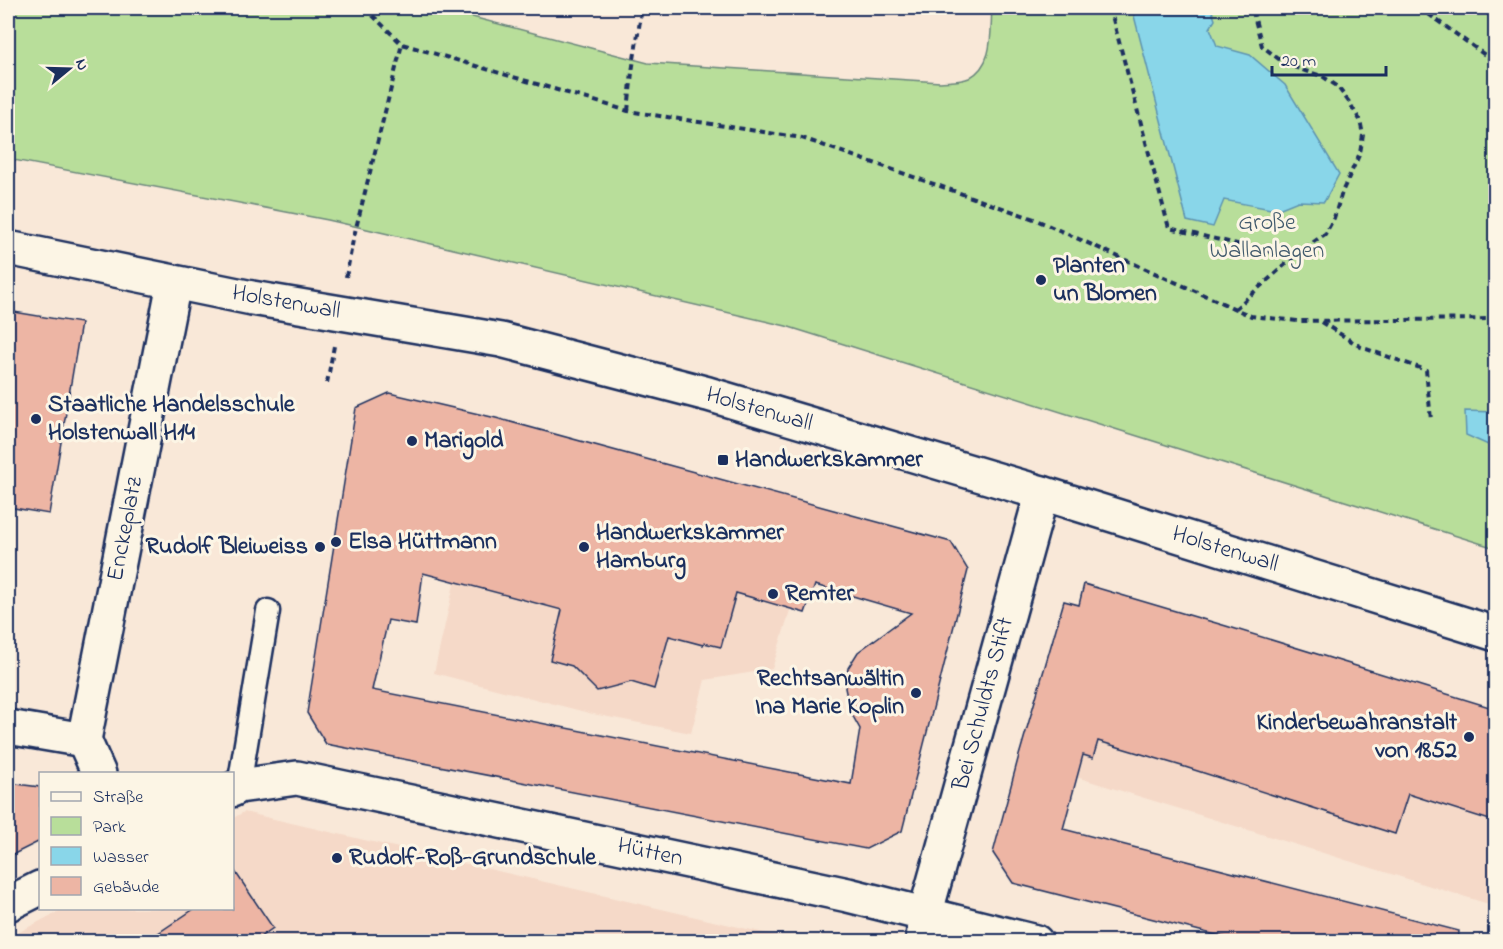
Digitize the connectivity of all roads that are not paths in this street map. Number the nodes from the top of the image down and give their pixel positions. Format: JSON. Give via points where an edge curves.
{"nodes":[{"id":1,"x":8,"y":248,"type":"edge"},
{"id":2,"x":174,"y":283,"type":"junction"},
{"id":3,"x":1042,"y":493,"type":"junction"},
{"id":4,"x":268,"y":611,"type":"dead end"},
{"id":5,"x":1496,"y":634,"type":"edge"},
{"id":6,"x":8,"y":727,"type":"edge"},
{"id":7,"x":84,"y":740,"type":"junction"},
{"id":8,"x":98,"y":772,"type":"edge"},
{"id":9,"x":236,"y":788,"type":"edge"},
{"id":10,"x":39,"y":888,"type":"edge"},
{"id":11,"x":8,"y":904,"type":"edge"},
{"id":12,"x":924,"y":928,"type":"edge"},
{"id":13,"x":1036,"y":942,"type":"edge"}],
"edges":[{"from":1,"to":2,"type":"street","name":"Holstenwall"},
{"from":2,"to":3,"type":"street","name":"Holstenwall","via":[[501,340],[728,400]]},
{"from":2,"to":7,"type":"street","name":"Enckeplatz"},
{"from":3,"to":5,"type":"street","name":"Holstenwall"},
{"from":3,"to":12,"type":"street","name":"Bei Schuldts Stift"},
{"from":4,"to":9,"type":"lane"},
{"from":6,"to":7,"type":"street"},
{"from":7,"to":8,"type":"street"},
{"from":9,"to":12,"type":"street","name":"Hütten","via":[[297,778],[848,895]]},
{"from":10,"to":11,"type":"street"},
{"from":12,"to":13,"type":"street","name":"Hütten"}]}
